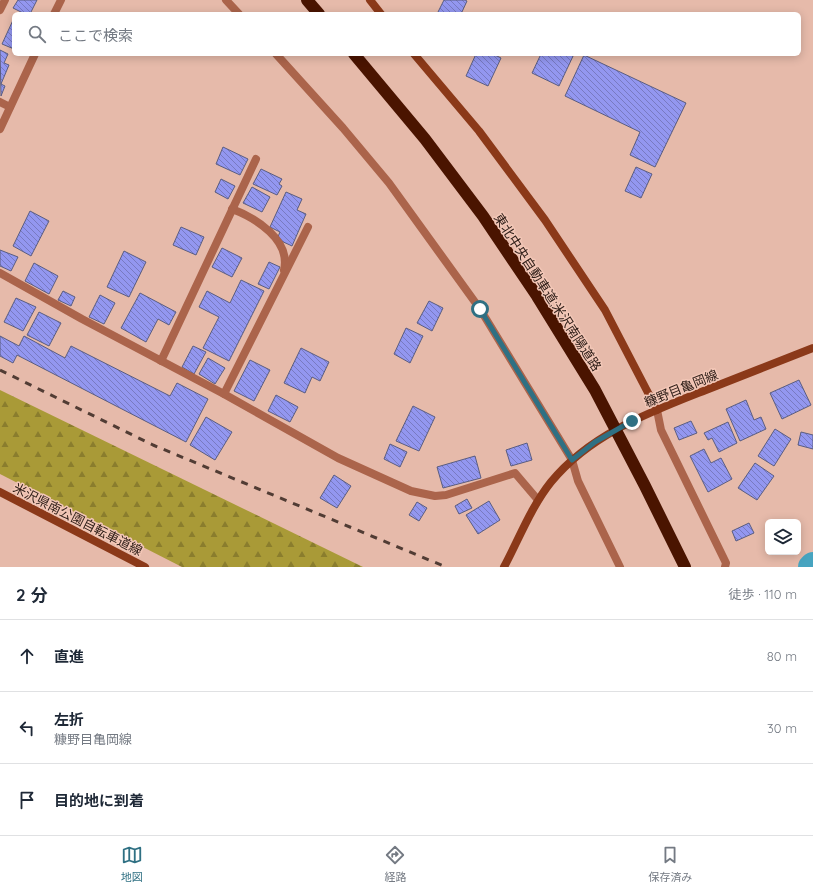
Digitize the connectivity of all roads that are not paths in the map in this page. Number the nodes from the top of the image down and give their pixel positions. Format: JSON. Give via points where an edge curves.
{"nodes":[{"id":1,"x":5,"y":0,"type":"edge"},
{"id":2,"x":61,"y":0,"type":"edge"},
{"id":3,"x":226,"y":0,"type":"edge"},
{"id":4,"x":307,"y":0,"type":"edge"},
{"id":5,"x":370,"y":0,"type":"edge"},
{"id":6,"x":0,"y":10,"type":"edge"},
{"id":7,"x":55,"y":12,"type":"edge"},
{"id":8,"x":237,"y":12,"type":"edge"},
{"id":9,"x":317,"y":12,"type":"edge"},
{"id":10,"x":379,"y":12,"type":"edge"},
{"id":11,"x":35,"y":56,"type":"edge"},
{"id":12,"x":278,"y":56,"type":"edge"},
{"id":13,"x":356,"y":56,"type":"edge"},
{"id":14,"x":416,"y":56,"type":"edge"},
{"id":15,"x":0,"y":102,"type":"edge"},
{"id":16,"x":10,"y":107,"type":"junction"},
{"id":17,"x":0,"y":129,"type":"edge"},
{"id":18,"x":256,"y":159,"type":"dead end"},
{"id":19,"x":232,"y":208,"type":"junction"},
{"id":20,"x":308,"y":227,"type":"dead end"},
{"id":21,"x":0,"y":273,"type":"edge"},
{"id":22,"x":281,"y":278,"type":"junction"},
{"id":23,"x":813,"y":348,"type":"edge"},
{"id":24,"x":160,"y":361,"type":"junction"},
{"id":25,"x":224,"y":394,"type":"junction"},
{"id":26,"x":658,"y":410,"type":"junction"},
{"id":27,"x":572,"y":460,"type":"junction"},
{"id":28,"x":0,"y":492,"type":"edge"},
{"id":29,"x":538,"y":500,"type":"junction"},
{"id":30,"x":145,"y":567,"type":"edge"},
{"id":31,"x":504,"y":567,"type":"edge"},
{"id":32,"x":620,"y":567,"type":"edge"},
{"id":33,"x":685,"y":567,"type":"edge"},
{"id":34,"x":724,"y":567,"type":"edge"}],
"edges":[{"from":1,"to":6,"type":"lane"},
{"from":2,"to":7,"type":"lane"},
{"from":3,"to":8,"type":"lane"},
{"from":4,"to":9,"type":"highway"},
{"from":5,"to":10,"type":"street"},
{"from":11,"to":16,"type":"lane"},
{"from":12,"to":27,"type":"lane","via":[[343,128],[393,189],[480,309]]},
{"from":13,"to":33,"type":"highway","name":"東北中央自動車道;米沢南陽道路","via":[[425,139],[483,216],[538,296],[595,390]]},
{"from":14,"to":26,"type":"street","via":[[479,131],[545,220],[605,310]]},
{"from":15,"to":16,"type":"lane"},
{"from":16,"to":17,"type":"lane"},
{"from":18,"to":19,"type":"lane"},
{"from":19,"to":22,"type":"lane","via":[[269,230],[286,262]]},
{"from":19,"to":24,"type":"lane"},
{"from":20,"to":22,"type":"lane"},
{"from":21,"to":24,"type":"lane"},
{"from":22,"to":25,"type":"lane"},
{"from":23,"to":26,"type":"street","name":"糠野目亀岡線"},
{"from":24,"to":25,"type":"lane"},
{"from":25,"to":29,"type":"lane","via":[[338,458],[411,491],[435,496],[446,495],[515,473]]},
{"from":26,"to":27,"type":"street","name":"糠野目亀岡線","via":[[595,442]]},
{"from":26,"to":34,"type":"lane","via":[[661,430],[726,563]]},
{"from":27,"to":29,"type":"street","name":"糠野目亀岡線"},
{"from":27,"to":32,"type":"lane","via":[[578,481]]},
{"from":28,"to":30,"type":"street","name":"米沢県南公園自転車道線"},
{"from":29,"to":31,"type":"street","name":"糠野目亀岡線"}]}
